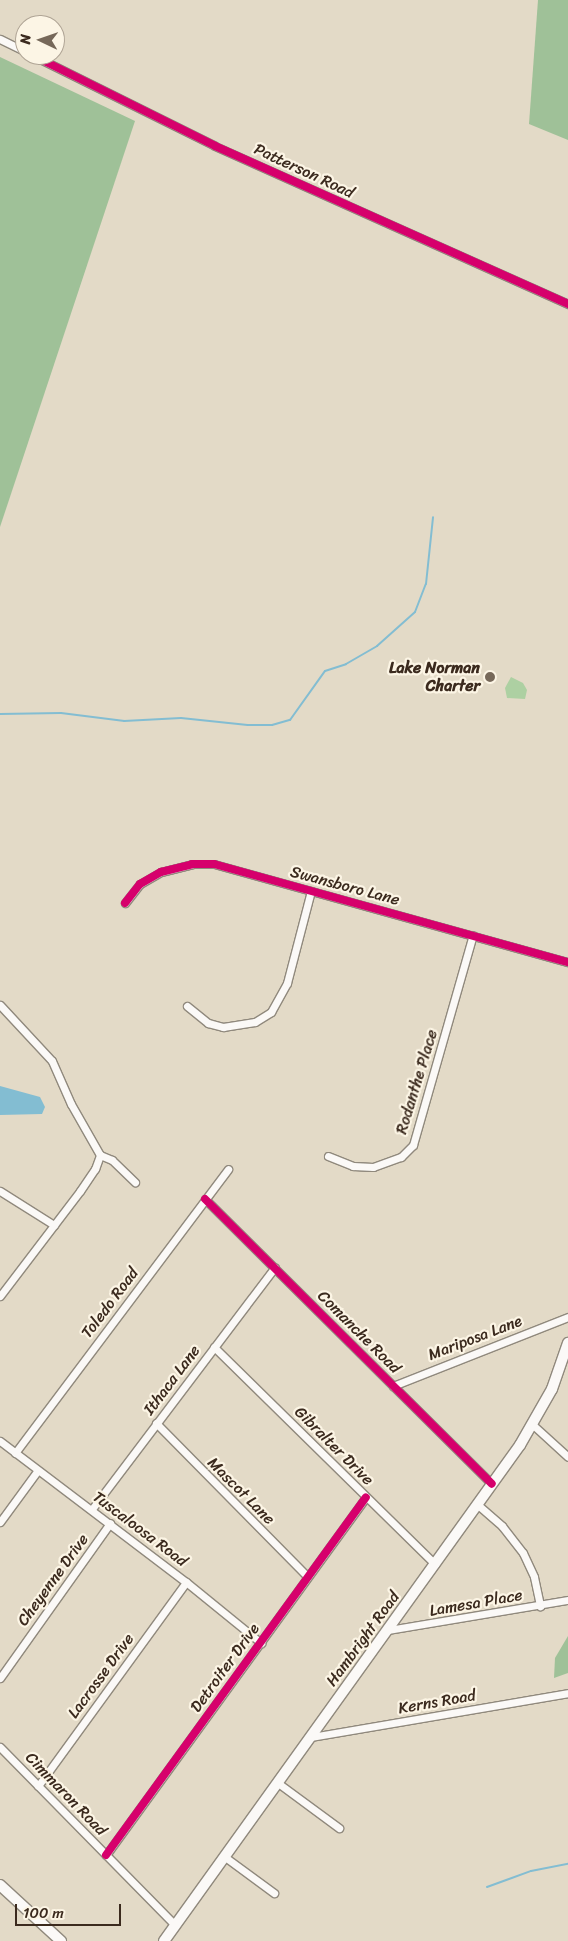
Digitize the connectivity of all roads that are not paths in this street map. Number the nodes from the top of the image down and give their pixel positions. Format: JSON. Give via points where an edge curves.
{"nodes":[{"id":1,"x":0,"y":38,"type":"edge"},
{"id":2,"x":15,"y":46,"type":"edge"},
{"id":3,"x":52,"y":65,"type":"edge"},
{"id":4,"x":568,"y":304,"type":"edge"},
{"id":5,"x":311,"y":891,"type":"junction"},
{"id":6,"x":125,"y":903,"type":"dead end"},
{"id":7,"x":473,"y":935,"type":"junction"},
{"id":8,"x":568,"y":962,"type":"edge"},
{"id":9,"x":0,"y":1005,"type":"edge"},
{"id":10,"x":187,"y":1006,"type":"dead end"},
{"id":11,"x":100,"y":1155,"type":"junction"},
{"id":12,"x":328,"y":1156,"type":"dead end"},
{"id":13,"x":228,"y":1170,"type":"dead end"},
{"id":14,"x":135,"y":1182,"type":"dead end"},
{"id":15,"x":0,"y":1191,"type":"edge"},
{"id":16,"x":206,"y":1199,"type":"junction"},
{"id":17,"x":54,"y":1225,"type":"junction"},
{"id":18,"x":275,"y":1267,"type":"junction"},
{"id":19,"x":0,"y":1296,"type":"edge"},
{"id":20,"x":568,"y":1318,"type":"edge"},
{"id":21,"x":568,"y":1343,"type":"edge"},
{"id":22,"x":214,"y":1347,"type":"junction"},
{"id":23,"x":565,"y":1360,"type":"edge"},
{"id":24,"x":393,"y":1386,"type":"junction"},
{"id":25,"x":156,"y":1423,"type":"junction"},
{"id":26,"x":533,"y":1425,"type":"junction"},
{"id":27,"x":0,"y":1441,"type":"edge"},
{"id":28,"x":15,"y":1453,"type":"junction"},
{"id":29,"x":568,"y":1458,"type":"edge"},
{"id":30,"x":38,"y":1470,"type":"junction"},
{"id":31,"x":492,"y":1484,"type":"junction"},
{"id":32,"x":366,"y":1497,"type":"junction"},
{"id":33,"x":478,"y":1504,"type":"junction"},
{"id":34,"x":92,"y":1509,"type":"junction"},
{"id":35,"x":0,"y":1522,"type":"edge"},
{"id":36,"x":110,"y":1523,"type":"junction"},
{"id":37,"x":435,"y":1564,"type":"junction"},
{"id":38,"x":308,"y":1577,"type":"junction"},
{"id":39,"x":186,"y":1582,"type":"junction"},
{"id":40,"x":568,"y":1600,"type":"edge"},
{"id":41,"x":540,"y":1606,"type":"junction"},
{"id":42,"x":388,"y":1630,"type":"junction"},
{"id":43,"x":261,"y":1643,"type":"junction"},
{"id":44,"x":0,"y":1678,"type":"edge"},
{"id":45,"x":568,"y":1693,"type":"edge"},
{"id":46,"x":311,"y":1737,"type":"junction"},
{"id":47,"x":0,"y":1747,"type":"edge"},
{"id":48,"x":278,"y":1783,"type":"junction"},
{"id":49,"x":38,"y":1786,"type":"junction"},
{"id":50,"x":339,"y":1828,"type":"dead end"},
{"id":51,"x":106,"y":1855,"type":"junction"},
{"id":52,"x":225,"y":1857,"type":"junction"},
{"id":53,"x":0,"y":1885,"type":"edge"},
{"id":54,"x":274,"y":1893,"type":"dead end"},
{"id":55,"x":175,"y":1925,"type":"junction"},
{"id":56,"x":167,"y":1940,"type":"edge"},
{"id":57,"x":61,"y":1941,"type":"edge"}],
"edges":[{"from":1,"to":2,"type":"street"},
{"from":3,"to":4,"type":"street","name":"Patterson Road","via":[[215,146]]},
{"from":5,"to":6,"type":"street","name":"Swansboro Lane","via":[[214,864],[192,864],[170,868],[149,878],[134,889]]},
{"from":5,"to":7,"type":"street","name":"Swansboro Lane"},
{"from":5,"to":10,"type":"street","via":[[287,983],[270,1012],[255,1022],[223,1027],[208,1023]]},
{"from":7,"to":8,"type":"street","name":"Swansboro Lane"},
{"from":7,"to":12,"type":"street","name":"Rodanthe Place","via":[[412,1145],[401,1157],[373,1167],[347,1164]]},
{"from":9,"to":11,"type":"street","via":[[52,1062],[70,1104]]},
{"from":11,"to":14,"type":"street","via":[[112,1160]]},
{"from":11,"to":17,"type":"street","via":[[95,1169]]},
{"from":13,"to":16,"type":"street","name":"Toledo Road"},
{"from":15,"to":17,"type":"street"},
{"from":16,"to":18,"type":"street","name":"Comanche Road"},
{"from":16,"to":28,"type":"street","name":"Toledo Road"},
{"from":17,"to":19,"type":"street"},
{"from":18,"to":22,"type":"street","name":"Ithaca Lane"},
{"from":18,"to":24,"type":"street","name":"Comanche Road"},
{"from":20,"to":24,"type":"street","name":"Mariposa Lane"},
{"from":21,"to":23,"type":"main road","name":"Hambright Road"},
{"from":22,"to":25,"type":"street","name":"Ithaca Lane"},
{"from":22,"to":32,"type":"street","name":"Gibralter Drive"},
{"from":23,"to":26,"type":"main road","name":"Hambright Road"},
{"from":24,"to":31,"type":"street","name":"Comanche Road"},
{"from":25,"to":34,"type":"street","name":"Ithaca Lane"},
{"from":25,"to":38,"type":"street","name":"Mascot Lane"},
{"from":26,"to":29,"type":"street"},
{"from":26,"to":31,"type":"main road","name":"Hambright Road"},
{"from":27,"to":28,"type":"street","name":"Tuscaloosa Road"},
{"from":28,"to":30,"type":"street","name":"Tuscaloosa Road"},
{"from":30,"to":34,"type":"street","name":"Tuscaloosa Road"},
{"from":30,"to":35,"type":"street"},
{"from":31,"to":33,"type":"main road","name":"Hambright Road"},
{"from":32,"to":37,"type":"street","name":"Gibralter Drive"},
{"from":32,"to":38,"type":"street","name":"Detroiter Drive"},
{"from":33,"to":37,"type":"main road","name":"Hambright Road"},
{"from":33,"to":41,"type":"street","via":[[502,1526],[523,1553],[534,1577]]},
{"from":34,"to":36,"type":"street","name":"Tuscaloosa Road"},
{"from":36,"to":39,"type":"street","name":"Tuscaloosa Road"},
{"from":36,"to":44,"type":"street","name":"Cheyenne Drive"},
{"from":37,"to":42,"type":"main road","name":"Hambright Road"},
{"from":38,"to":43,"type":"street","name":"Detroiter Drive"},
{"from":39,"to":43,"type":"street","name":"Tuscaloosa Road"},
{"from":39,"to":49,"type":"street","name":"Lacrosse Drive"},
{"from":40,"to":41,"type":"street","name":"Lamesa Place"},
{"from":41,"to":42,"type":"street","name":"Lamesa Place"},
{"from":42,"to":46,"type":"main road","name":"Hambright Road"},
{"from":43,"to":51,"type":"street","name":"Detroiter Drive"},
{"from":45,"to":46,"type":"street","name":"Kerns Road"},
{"from":46,"to":48,"type":"main road","name":"Hambright Road"},
{"from":47,"to":49,"type":"street","name":"Cimmaron Road"},
{"from":48,"to":50,"type":"street"},
{"from":48,"to":52,"type":"main road","name":"Hambright Road"},
{"from":49,"to":51,"type":"street","name":"Cimmaron Road"},
{"from":51,"to":55,"type":"street","name":"Cimmaron Road"},
{"from":52,"to":54,"type":"street"},
{"from":52,"to":55,"type":"main road","name":"Hambright Road"},
{"from":53,"to":57,"type":"main road"},
{"from":55,"to":56,"type":"main road","name":"Hambright Road"}]}
